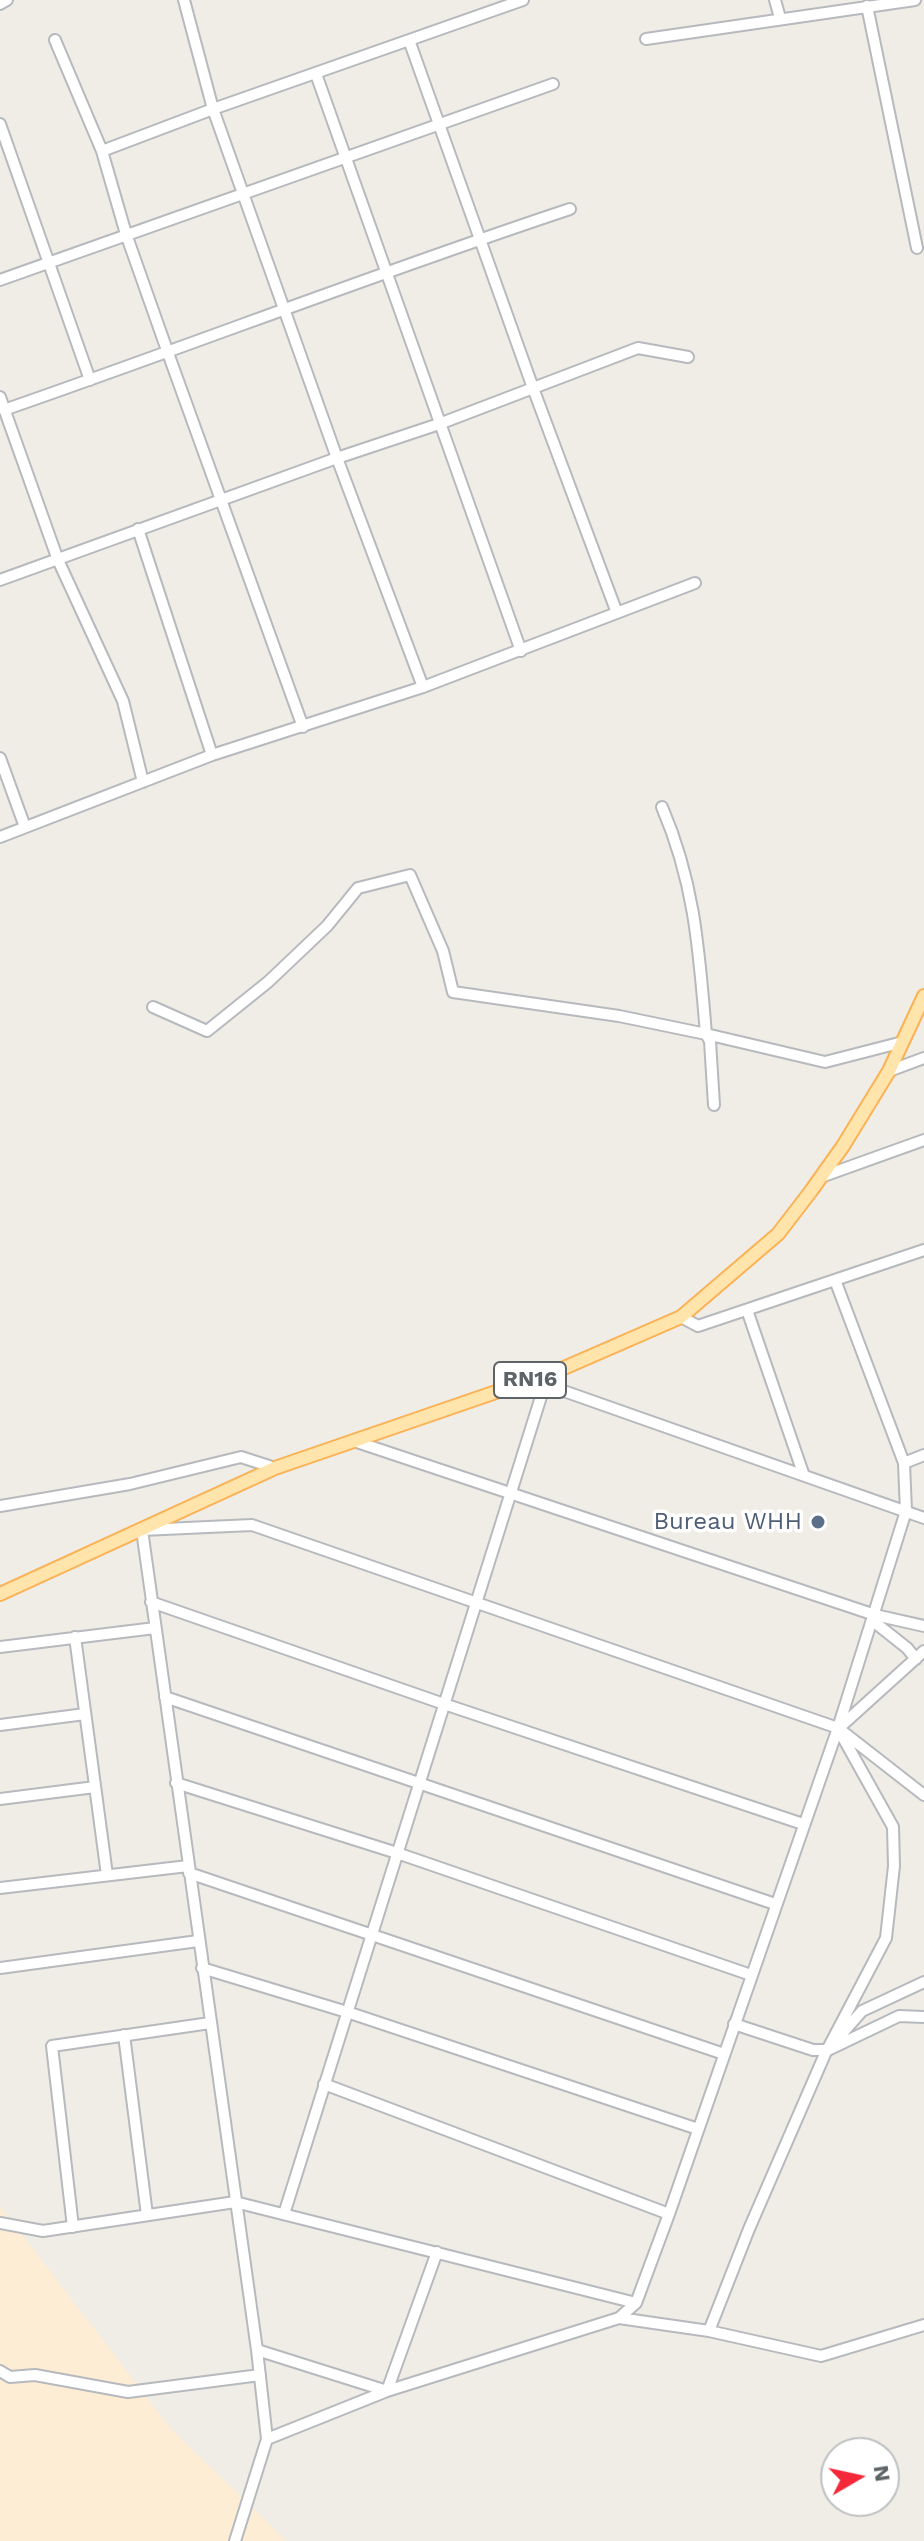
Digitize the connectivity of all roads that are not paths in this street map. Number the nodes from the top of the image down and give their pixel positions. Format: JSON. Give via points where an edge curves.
{"nodes":[{"id":1,"x":7,"y":0,"type":"edge"},
{"id":2,"x":184,"y":0,"type":"edge"},
{"id":3,"x":523,"y":0,"type":"edge"},
{"id":4,"x":775,"y":0,"type":"edge"},
{"id":5,"x":915,"y":0,"type":"edge"},
{"id":6,"x":0,"y":4,"type":"edge"},
{"id":7,"x":867,"y":6,"type":"junction"},
{"id":8,"x":780,"y":18,"type":"junction"},
{"id":9,"x":646,"y":39,"type":"dead end"},
{"id":10,"x":55,"y":40,"type":"dead end"},
{"id":11,"x":409,"y":40,"type":"junction"},
{"id":12,"x":316,"y":74,"type":"junction"},
{"id":13,"x":553,"y":84,"type":"dead end"},
{"id":14,"x":213,"y":109,"type":"junction"},
{"id":15,"x":0,"y":124,"type":"edge"},
{"id":16,"x":440,"y":125,"type":"junction"},
{"id":17,"x":102,"y":151,"type":"junction"},
{"id":18,"x":345,"y":158,"type":"junction"},
{"id":19,"x":242,"y":193,"type":"junction"},
{"id":20,"x":570,"y":209,"type":"dead end"},
{"id":21,"x":126,"y":234,"type":"junction"},
{"id":22,"x":481,"y":239,"type":"junction"},
{"id":23,"x":917,"y":248,"type":"dead end"},
{"id":24,"x":48,"y":264,"type":"junction"},
{"id":25,"x":385,"y":272,"type":"junction"},
{"id":26,"x":0,"y":280,"type":"edge"},
{"id":27,"x":286,"y":309,"type":"junction"},
{"id":28,"x":168,"y":353,"type":"junction"},
{"id":29,"x":688,"y":357,"type":"dead end"},
{"id":30,"x":90,"y":380,"type":"junction"},
{"id":31,"x":533,"y":388,"type":"junction"},
{"id":32,"x":0,"y":397,"type":"edge"},
{"id":33,"x":4,"y":410,"type":"junction"},
{"id":34,"x":439,"y":424,"type":"junction"},
{"id":35,"x":337,"y":458,"type":"junction"},
{"id":36,"x":222,"y":501,"type":"junction"},
{"id":37,"x":138,"y":529,"type":"junction"},
{"id":38,"x":58,"y":560,"type":"junction"},
{"id":39,"x":0,"y":580,"type":"edge"},
{"id":40,"x":695,"y":583,"type":"dead end"},
{"id":41,"x":617,"y":613,"type":"junction"},
{"id":42,"x":521,"y":651,"type":"junction"},
{"id":43,"x":423,"y":687,"type":"junction"},
{"id":44,"x":303,"y":727,"type":"junction"},
{"id":45,"x":212,"y":755,"type":"junction"},
{"id":46,"x":0,"y":758,"type":"edge"},
{"id":47,"x":143,"y":782,"type":"junction"},
{"id":48,"x":662,"y":807,"type":"dead end"},
{"id":49,"x":25,"y":827,"type":"junction"},
{"id":50,"x":0,"y":837,"type":"edge"},
{"id":51,"x":924,"y":996,"type":"edge"},
{"id":52,"x":153,"y":1007,"type":"dead end"},
{"id":53,"x":706,"y":1034,"type":"junction"},
{"id":54,"x":903,"y":1042,"type":"junction"},
{"id":55,"x":924,"y":1058,"type":"edge"},
{"id":56,"x":889,"y":1071,"type":"junction"},
{"id":57,"x":714,"y":1105,"type":"dead end"},
{"id":58,"x":924,"y":1140,"type":"edge"},
{"id":59,"x":821,"y":1177,"type":"junction"},
{"id":60,"x":924,"y":1250,"type":"edge"},
{"id":61,"x":835,"y":1280,"type":"junction"},
{"id":62,"x":747,"y":1310,"type":"junction"},
{"id":63,"x":681,"y":1317,"type":"junction"},
{"id":64,"x":531,"y":1380,"type":"junction"},
{"id":65,"x":545,"y":1384,"type":"junction"},
{"id":66,"x":354,"y":1441,"type":"junction"},
{"id":67,"x":924,"y":1455,"type":"edge"},
{"id":68,"x":904,"y":1463,"type":"junction"},
{"id":69,"x":275,"y":1468,"type":"junction"},
{"id":70,"x":803,"y":1473,"type":"junction"},
{"id":71,"x":510,"y":1492,"type":"junction"},
{"id":72,"x":0,"y":1506,"type":"edge"},
{"id":73,"x":906,"y":1511,"type":"junction"},
{"id":74,"x":924,"y":1518,"type":"edge"},
{"id":75,"x":142,"y":1530,"type":"junction"},
{"id":76,"x":0,"y":1594,"type":"edge"},
{"id":77,"x":151,"y":1602,"type":"junction"},
{"id":78,"x":475,"y":1603,"type":"junction"},
{"id":79,"x":874,"y":1618,"type":"junction"},
{"id":80,"x":924,"y":1626,"type":"edge"},
{"id":81,"x":155,"y":1628,"type":"junction"},
{"id":82,"x":75,"y":1637,"type":"junction"},
{"id":83,"x":0,"y":1647,"type":"edge"},
{"id":84,"x":920,"y":1655,"type":"edge"},
{"id":85,"x":165,"y":1697,"type":"junction"},
{"id":86,"x":444,"y":1704,"type":"junction"},
{"id":87,"x":85,"y":1714,"type":"junction"},
{"id":88,"x":0,"y":1725,"type":"edge"},
{"id":89,"x":838,"y":1728,"type":"junction"},
{"id":90,"x":176,"y":1783,"type":"junction"},
{"id":91,"x":418,"y":1784,"type":"junction"},
{"id":92,"x":95,"y":1787,"type":"junction"},
{"id":93,"x":924,"y":1795,"type":"edge"},
{"id":94,"x":0,"y":1799,"type":"edge"},
{"id":95,"x":803,"y":1824,"type":"junction"},
{"id":96,"x":397,"y":1853,"type":"junction"},
{"id":97,"x":188,"y":1870,"type":"junction"},
{"id":98,"x":107,"y":1875,"type":"junction"},
{"id":99,"x":0,"y":1888,"type":"edge"},
{"id":100,"x":775,"y":1904,"type":"junction"},
{"id":101,"x":371,"y":1935,"type":"junction"},
{"id":102,"x":198,"y":1941,"type":"junction"},
{"id":103,"x":0,"y":1968,"type":"edge"},
{"id":104,"x":202,"y":1968,"type":"junction"},
{"id":105,"x":751,"y":1975,"type":"junction"},
{"id":106,"x":924,"y":1982,"type":"edge"},
{"id":107,"x":347,"y":2012,"type":"junction"},
{"id":108,"x":924,"y":2017,"type":"edge"},
{"id":109,"x":210,"y":2023,"type":"junction"},
{"id":110,"x":734,"y":2024,"type":"junction"},
{"id":111,"x":124,"y":2035,"type":"junction"},
{"id":112,"x":828,"y":2050,"type":"junction"},
{"id":113,"x":724,"y":2054,"type":"junction"},
{"id":114,"x":324,"y":2084,"type":"junction"},
{"id":115,"x":698,"y":2129,"type":"junction"},
{"id":116,"x":235,"y":2202,"type":"junction"},
{"id":117,"x":284,"y":2214,"type":"junction"},
{"id":118,"x":669,"y":2214,"type":"junction"},
{"id":119,"x":147,"y":2215,"type":"junction"},
{"id":120,"x":0,"y":2223,"type":"edge"},
{"id":121,"x":73,"y":2227,"type":"junction"},
{"id":122,"x":437,"y":2252,"type":"junction"},
{"id":123,"x":636,"y":2303,"type":"junction"},
{"id":124,"x":619,"y":2318,"type":"junction"},
{"id":125,"x":924,"y":2325,"type":"edge"},
{"id":126,"x":709,"y":2331,"type":"junction"},
{"id":127,"x":257,"y":2350,"type":"junction"},
{"id":128,"x":0,"y":2371,"type":"edge"},
{"id":129,"x":260,"y":2375,"type":"junction"},
{"id":130,"x":387,"y":2391,"type":"junction"},
{"id":131,"x":267,"y":2439,"type":"junction"},
{"id":132,"x":235,"y":2541,"type":"edge"}],
"edges":[{"from":1,"to":6,"type":"street"},
{"from":2,"to":14,"type":"street"},
{"from":3,"to":11,"type":"street"},
{"from":4,"to":8,"type":"street"},
{"from":5,"to":7,"type":"street"},
{"from":7,"to":8,"type":"street"},
{"from":7,"to":23,"type":"street"},
{"from":8,"to":9,"type":"street"},
{"from":10,"to":17,"type":"street"},
{"from":11,"to":12,"type":"street"},
{"from":11,"to":16,"type":"street"},
{"from":12,"to":14,"type":"street"},
{"from":12,"to":18,"type":"street"},
{"from":13,"to":16,"type":"street"},
{"from":14,"to":17,"type":"street"},
{"from":14,"to":19,"type":"street"},
{"from":15,"to":24,"type":"street"},
{"from":16,"to":18,"type":"street"},
{"from":16,"to":22,"type":"street"},
{"from":17,"to":21,"type":"street"},
{"from":18,"to":19,"type":"street"},
{"from":18,"to":25,"type":"street"},
{"from":19,"to":21,"type":"street"},
{"from":19,"to":27,"type":"street"},
{"from":20,"to":22,"type":"street"},
{"from":21,"to":24,"type":"street"},
{"from":21,"to":28,"type":"street"},
{"from":22,"to":25,"type":"street"},
{"from":22,"to":31,"type":"street"},
{"from":24,"to":26,"type":"street"},
{"from":24,"to":30,"type":"street"},
{"from":25,"to":27,"type":"street"},
{"from":25,"to":34,"type":"street"},
{"from":27,"to":28,"type":"street"},
{"from":27,"to":35,"type":"street"},
{"from":28,"to":30,"type":"street"},
{"from":28,"to":36,"type":"street"},
{"from":29,"to":31,"type":"street","via":[[638,348]]},
{"from":30,"to":33,"type":"street"},
{"from":31,"to":34,"type":"street"},
{"from":31,"to":41,"type":"street"},
{"from":32,"to":33,"type":"street"},
{"from":33,"to":38,"type":"street"},
{"from":34,"to":35,"type":"street"},
{"from":34,"to":42,"type":"street"},
{"from":35,"to":36,"type":"street"},
{"from":35,"to":43,"type":"street"},
{"from":36,"to":37,"type":"street"},
{"from":36,"to":44,"type":"street"},
{"from":37,"to":38,"type":"street"},
{"from":37,"to":45,"type":"street"},
{"from":38,"to":39,"type":"street"},
{"from":38,"to":47,"type":"street","via":[[123,701]]},
{"from":40,"to":41,"type":"street"},
{"from":41,"to":42,"type":"street"},
{"from":42,"to":43,"type":"street"},
{"from":43,"to":44,"type":"street"},
{"from":44,"to":45,"type":"street"},
{"from":45,"to":47,"type":"street"},
{"from":46,"to":49,"type":"street"},
{"from":47,"to":49,"type":"street"},
{"from":48,"to":53,"type":"street","via":[[678,844],[696,920]]},
{"from":49,"to":50,"type":"street"},
{"from":51,"to":54,"type":"main road","number":"RN16"},
{"from":52,"to":53,"type":"street","via":[[207,1031],[268,982],[358,888],[410,875],[443,951],[453,992]]},
{"from":53,"to":54,"type":"street","via":[[825,1062]]},
{"from":53,"to":57,"type":"street"},
{"from":54,"to":56,"type":"main road","number":"RN16"},
{"from":55,"to":56,"type":"street"},
{"from":56,"to":59,"type":"main road","number":"RN16"},
{"from":58,"to":59,"type":"street"},
{"from":59,"to":63,"type":"main road","number":"RN16","via":[[778,1234]]},
{"from":60,"to":61,"type":"street"},
{"from":61,"to":62,"type":"street"},
{"from":61,"to":68,"type":"street"},
{"from":62,"to":63,"type":"street","via":[[698,1326]]},
{"from":62,"to":70,"type":"street"},
{"from":63,"to":64,"type":"main road","number":"RN16"},
{"from":64,"to":65,"type":"street"},
{"from":64,"to":66,"type":"main road","number":"RN16"},
{"from":65,"to":70,"type":"street"},
{"from":65,"to":71,"type":"street"},
{"from":66,"to":69,"type":"main road","number":"RN16"},
{"from":66,"to":71,"type":"street"},
{"from":67,"to":68,"type":"street"},
{"from":68,"to":73,"type":"street"},
{"from":69,"to":72,"type":"street","via":[[241,1457],[130,1484]]},
{"from":69,"to":75,"type":"main road","number":"RN16"},
{"from":70,"to":73,"type":"street"},
{"from":71,"to":78,"type":"street"},
{"from":71,"to":79,"type":"street"},
{"from":73,"to":74,"type":"street"},
{"from":73,"to":79,"type":"street"},
{"from":75,"to":76,"type":"main road","number":"RN16"},
{"from":75,"to":77,"type":"street"},
{"from":75,"to":78,"type":"street","via":[[252,1525]]},
{"from":77,"to":81,"type":"street"},
{"from":77,"to":86,"type":"street"},
{"from":78,"to":86,"type":"street"},
{"from":78,"to":89,"type":"street"},
{"from":79,"to":80,"type":"street"},
{"from":79,"to":84,"type":"street"},
{"from":79,"to":89,"type":"street"},
{"from":81,"to":82,"type":"street"},
{"from":81,"to":85,"type":"street"},
{"from":82,"to":83,"type":"street"},
{"from":82,"to":87,"type":"street"},
{"from":84,"to":89,"type":"street"},
{"from":85,"to":90,"type":"street"},
{"from":85,"to":91,"type":"street"},
{"from":86,"to":91,"type":"street"},
{"from":86,"to":95,"type":"street"},
{"from":87,"to":88,"type":"street"},
{"from":87,"to":92,"type":"street"},
{"from":89,"to":93,"type":"street"},
{"from":89,"to":95,"type":"street"},
{"from":89,"to":112,"type":"street","via":[[893,1827],[894,1866],[886,1938]]},
{"from":90,"to":96,"type":"street"},
{"from":90,"to":97,"type":"street"},
{"from":91,"to":96,"type":"street"},
{"from":91,"to":100,"type":"street"},
{"from":92,"to":94,"type":"street"},
{"from":92,"to":98,"type":"street"},
{"from":95,"to":100,"type":"street"},
{"from":96,"to":101,"type":"street"},
{"from":96,"to":105,"type":"street"},
{"from":97,"to":98,"type":"street"},
{"from":97,"to":101,"type":"street"},
{"from":97,"to":102,"type":"street"},
{"from":98,"to":99,"type":"street"},
{"from":100,"to":105,"type":"street"},
{"from":101,"to":107,"type":"street"},
{"from":101,"to":113,"type":"street"},
{"from":102,"to":103,"type":"street"},
{"from":102,"to":104,"type":"street"},
{"from":104,"to":107,"type":"street"},
{"from":104,"to":109,"type":"street"},
{"from":105,"to":110,"type":"street"},
{"from":106,"to":112,"type":"street","via":[[862,2011]]},
{"from":107,"to":114,"type":"street"},
{"from":107,"to":115,"type":"street"},
{"from":108,"to":112,"type":"street","via":[[899,2016]]},
{"from":109,"to":111,"type":"street"},
{"from":109,"to":116,"type":"street"},
{"from":110,"to":112,"type":"street"},
{"from":110,"to":113,"type":"street"},
{"from":111,"to":119,"type":"street"},
{"from":111,"to":121,"type":"street","via":[[52,2046]]},
{"from":112,"to":126,"type":"street"},
{"from":113,"to":115,"type":"street"},
{"from":114,"to":117,"type":"street"},
{"from":114,"to":118,"type":"street"},
{"from":115,"to":118,"type":"street"},
{"from":116,"to":117,"type":"street"},
{"from":116,"to":119,"type":"street"},
{"from":116,"to":127,"type":"street"},
{"from":117,"to":122,"type":"street"},
{"from":118,"to":123,"type":"street"},
{"from":119,"to":121,"type":"street"},
{"from":120,"to":121,"type":"street","via":[[43,2231]]},
{"from":122,"to":123,"type":"street"},
{"from":122,"to":130,"type":"street"},
{"from":123,"to":124,"type":"street"},
{"from":124,"to":126,"type":"street"},
{"from":124,"to":130,"type":"street"},
{"from":125,"to":126,"type":"street","via":[[821,2356]]},
{"from":127,"to":129,"type":"street"},
{"from":127,"to":130,"type":"street"},
{"from":128,"to":129,"type":"street","via":[[10,2377],[35,2375],[128,2392]]},
{"from":129,"to":131,"type":"street"},
{"from":130,"to":131,"type":"street"},
{"from":131,"to":132,"type":"street"}]}
